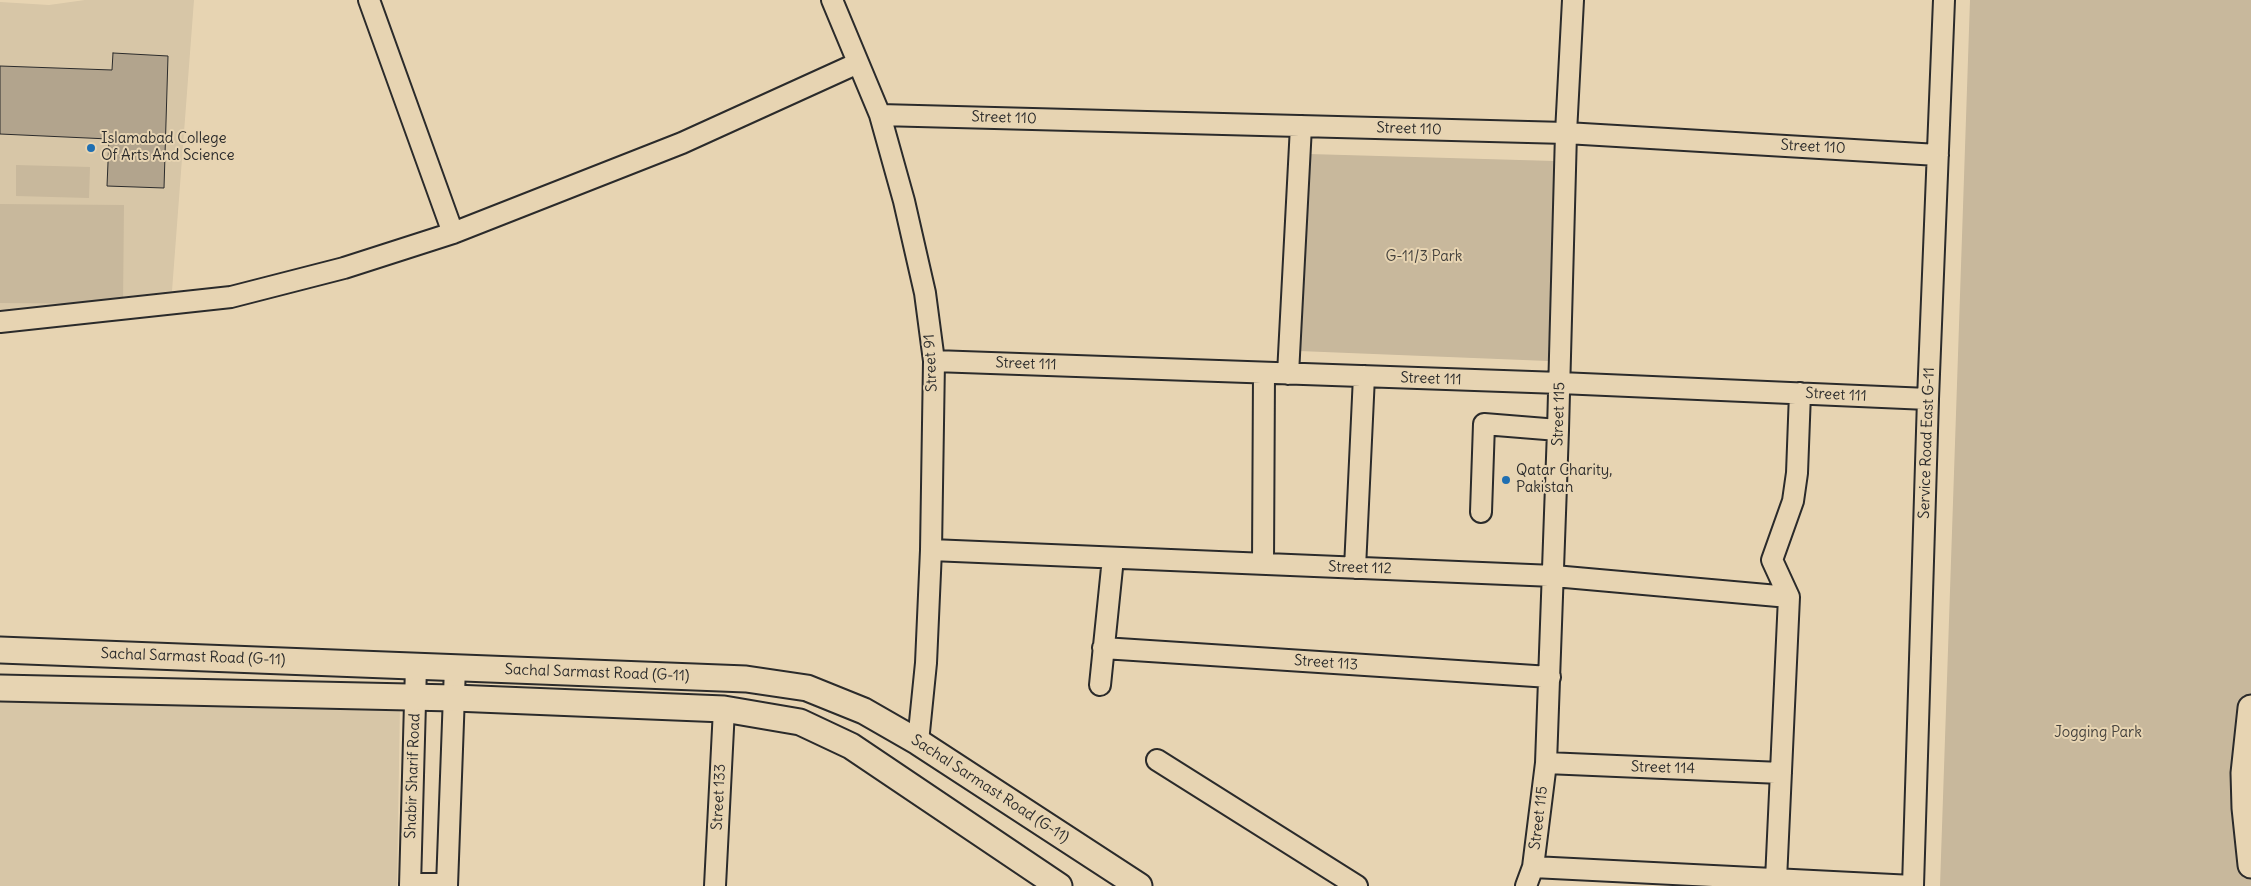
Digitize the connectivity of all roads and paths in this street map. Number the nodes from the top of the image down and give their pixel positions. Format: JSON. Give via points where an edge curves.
{"nodes":[{"id":1,"x":369,"y":0,"type":"edge"},
{"id":2,"x":832,"y":0,"type":"edge"},
{"id":3,"x":1572,"y":0,"type":"edge"},
{"id":4,"x":1944,"y":0,"type":"edge"},
{"id":5,"x":858,"y":63,"type":"junction"},
{"id":6,"x":880,"y":115,"type":"junction"},
{"id":7,"x":1301,"y":126,"type":"junction"},
{"id":8,"x":1566,"y":133,"type":"junction"},
{"id":9,"x":1938,"y":155,"type":"junction"},
{"id":10,"x":453,"y":233,"type":"junction"},
{"id":11,"x":0,"y":322,"type":"edge"},
{"id":12,"x":934,"y":361,"type":"junction"},
{"id":13,"x":1264,"y":373,"type":"junction"},
{"id":14,"x":1288,"y":374,"type":"junction"},
{"id":15,"x":1364,"y":376,"type":"junction"},
{"id":16,"x":1560,"y":383,"type":"junction"},
{"id":17,"x":1800,"y":393,"type":"junction"},
{"id":18,"x":1928,"y":399,"type":"junction"},
{"id":19,"x":1558,"y":430,"type":"junction"},
{"id":20,"x":1481,"y":512,"type":"dead end"},
{"id":21,"x":931,"y":550,"type":"junction"},
{"id":22,"x":1113,"y":558,"type":"junction"},
{"id":23,"x":1263,"y":564,"type":"junction"},
{"id":24,"x":1355,"y":568,"type":"junction"},
{"id":25,"x":1554,"y":576,"type":"junction"},
{"id":26,"x":1789,"y":597,"type":"junction"},
{"id":27,"x":1103,"y":648,"type":"junction"},
{"id":28,"x":0,"y":650,"type":"edge"},
{"id":29,"x":416,"y":666,"type":"junction"},
{"id":30,"x":455,"y":667,"type":"junction"},
{"id":31,"x":1550,"y":677,"type":"junction"},
{"id":32,"x":1100,"y":685,"type":"dead end"},
{"id":33,"x":0,"y":688,"type":"edge"},
{"id":34,"x":415,"y":698,"type":"junction"},
{"id":35,"x":454,"y":698,"type":"junction"},
{"id":36,"x":2251,"y":708,"type":"edge"},
{"id":37,"x":724,"y":709,"type":"junction"},
{"id":38,"x":918,"y":742,"type":"junction"},
{"id":39,"x":1157,"y":760,"type":"dead end"},
{"id":40,"x":1546,"y":763,"type":"junction"},
{"id":41,"x":1780,"y":773,"type":"junction"},
{"id":42,"x":2251,"y":865,"type":"edge"},
{"id":43,"x":1533,"y":867,"type":"junction"},
{"id":44,"x":1776,"y":880,"type":"junction"},
{"id":45,"x":410,"y":885,"type":"edge"},
{"id":46,"x":447,"y":885,"type":"edge"},
{"id":47,"x":715,"y":886,"type":"edge"},
{"id":48,"x":1059,"y":886,"type":"edge"},
{"id":49,"x":1139,"y":886,"type":"edge"},
{"id":50,"x":1357,"y":886,"type":"edge"},
{"id":51,"x":1526,"y":886,"type":"edge"},
{"id":52,"x":1913,"y":886,"type":"edge"}],
"edges":[{"from":1,"to":10,"type":"street"},
{"from":2,"to":5,"type":"street","name":"Street 91"},
{"from":3,"to":8,"type":"street","name":"Street 115"},
{"from":4,"to":9,"type":"street","name":"Service Road East G-11"},
{"from":5,"to":6,"type":"street","name":"Street 91"},
{"from":5,"to":10,"type":"street","via":[[682,143]]},
{"from":6,"to":7,"type":"street","name":"Street 110"},
{"from":6,"to":12,"type":"street","name":"Street 91","via":[[923,284]]},
{"from":7,"to":8,"type":"street","name":"Street 110"},
{"from":7,"to":14,"type":"street"},
{"from":8,"to":9,"type":"street","name":"Street 110"},
{"from":8,"to":16,"type":"street","name":"Street 115"},
{"from":9,"to":18,"type":"street","name":"Service Road East G-11"},
{"from":10,"to":11,"type":"street","via":[[344,268],[231,297]]},
{"from":12,"to":13,"type":"street","name":"Street 111"},
{"from":12,"to":21,"type":"street","name":"Street 91"},
{"from":13,"to":14,"type":"street","name":"Street 111"},
{"from":13,"to":23,"type":"street"},
{"from":14,"to":15,"type":"street","name":"Street 111"},
{"from":15,"to":16,"type":"street","name":"Street 111"},
{"from":15,"to":24,"type":"street"},
{"from":16,"to":17,"type":"street","name":"Street 111"},
{"from":16,"to":19,"type":"street","name":"Street 115"},
{"from":17,"to":18,"type":"street","name":"Street 111"},
{"from":17,"to":26,"type":"street","via":[[1793,501],[1772,560]]},
{"from":18,"to":52,"type":"street","name":"Service Road East G-11"},
{"from":19,"to":20,"type":"street","via":[[1484,424]]},
{"from":19,"to":25,"type":"street","name":"Street 115"},
{"from":21,"to":22,"type":"street","name":"Street 112"},
{"from":21,"to":38,"type":"street","name":"Street 91","via":[[926,663]]},
{"from":22,"to":23,"type":"street","name":"Street 112"},
{"from":22,"to":27,"type":"street"},
{"from":23,"to":24,"type":"street","name":"Street 112"},
{"from":24,"to":25,"type":"street","name":"Street 112"},
{"from":25,"to":26,"type":"street","name":"Street 112"},
{"from":25,"to":31,"type":"street","name":"Street 115"},
{"from":26,"to":41,"type":"street"},
{"from":27,"to":31,"type":"street","name":"Street 113"},
{"from":27,"to":32,"type":"street"},
{"from":28,"to":29,"type":"main road","name":"Sachal Sarmast Road (G-11)"},
{"from":29,"to":30,"type":"main road","name":"Sachal Sarmast Road (G-11)"},
{"from":29,"to":34,"type":"street","name":"Shabir Sharif Road"},
{"from":30,"to":35,"type":"street"},
{"from":30,"to":38,"type":"main road","name":"Sachal Sarmast Road (G-11)","via":[[746,679],[807,688],[864,711]]},
{"from":31,"to":40,"type":"street","name":"Street 115"},
{"from":33,"to":34,"type":"main road","name":"Sachal Sarmast Road (G-11)"},
{"from":34,"to":35,"type":"main road","name":"Sachal Sarmast Road (G-11)"},
{"from":34,"to":45,"type":"street","name":"Shabir Sharif Road"},
{"from":35,"to":37,"type":"main road","name":"Sachal Sarmast Road (G-11)"},
{"from":35,"to":46,"type":"street"},
{"from":36,"to":42,"type":"main road","via":[[2244,773]]},
{"from":37,"to":47,"type":"street","name":"Street 133"},
{"from":37,"to":48,"type":"main road","name":"Sachal Sarmast Road (G-11)","via":[[800,722],[850,746]]},
{"from":38,"to":49,"type":"main road","name":"Sachal Sarmast Road (G-11)"},
{"from":39,"to":50,"type":"street"},
{"from":40,"to":41,"type":"street","name":"Street 114"},
{"from":40,"to":43,"type":"street","name":"Street 115"},
{"from":41,"to":44,"type":"street"},
{"from":43,"to":44,"type":"street"},
{"from":43,"to":51,"type":"street","name":"Street 115"},
{"from":44,"to":52,"type":"street"},
{"from":45,"to":46,"type":"street"}]}
